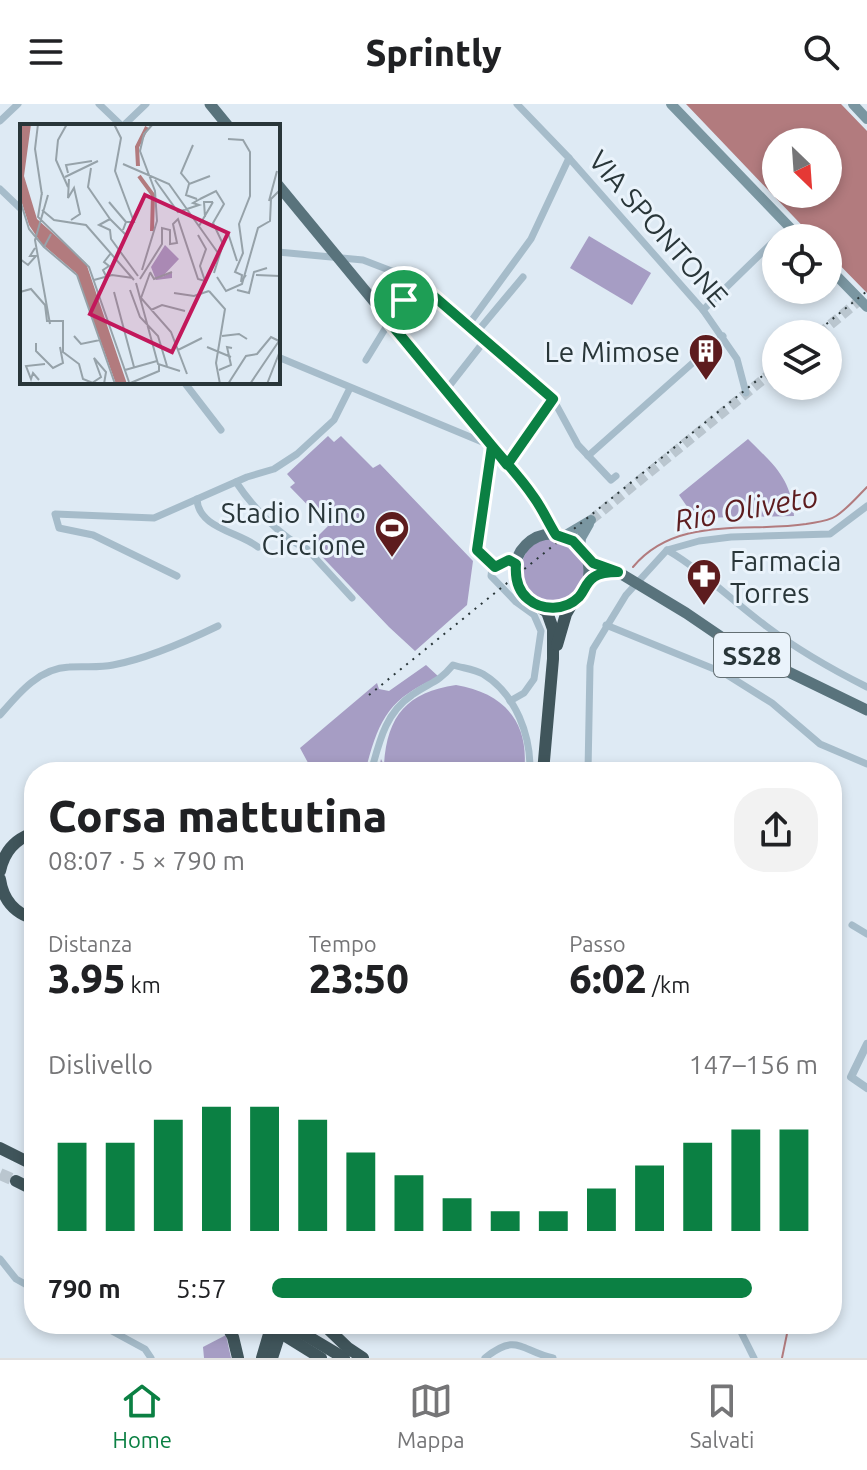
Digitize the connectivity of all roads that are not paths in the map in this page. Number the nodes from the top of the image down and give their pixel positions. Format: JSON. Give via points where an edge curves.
{"nodes":[{"id":1,"x":18,"y":104,"type":"edge"},
{"id":2,"x":99,"y":104,"type":"edge"},
{"id":3,"x":146,"y":104,"type":"edge"},
{"id":4,"x":210,"y":104,"type":"edge"},
{"id":5,"x":517,"y":104,"type":"edge"},
{"id":6,"x":671,"y":104,"type":"edge"},
{"id":7,"x":853,"y":104,"type":"edge"},
{"id":8,"x":867,"y":119,"type":"edge"},
{"id":9,"x":0,"y":121,"type":"edge"},
{"id":10,"x":120,"y":124,"type":"edge"},
{"id":11,"x":124,"y":124,"type":"edge"},
{"id":12,"x":226,"y":124,"type":"edge"},
{"id":13,"x":569,"y":158,"type":"junction"},
{"id":14,"x":280,"y":187,"type":"edge"},
{"id":15,"x":0,"y":189,"type":"edge"},
{"id":16,"x":20,"y":208,"type":"edge"},
{"id":17,"x":786,"y":224,"type":"edge"},
{"id":18,"x":280,"y":252,"type":"edge"},
{"id":19,"x":762,"y":252,"type":"edge"},
{"id":20,"x":335,"y":256,"type":"junction"},
{"id":21,"x":523,"y":277,"type":"dead end"},
{"id":22,"x":415,"y":280,"type":"junction"},
{"id":23,"x":842,"y":280,"type":"edge"},
{"id":24,"x":865,"y":301,"type":"edge"},
{"id":25,"x":703,"y":310,"type":"junction"},
{"id":26,"x":391,"y":324,"type":"junction"},
{"id":27,"x":469,"y":324,"type":"junction"},
{"id":28,"x":477,"y":332,"type":"junction"},
{"id":29,"x":723,"y":336,"type":"junction"},
{"id":30,"x":486,"y":339,"type":"junction"},
{"id":31,"x":280,"y":358,"type":"edge"},
{"id":32,"x":366,"y":360,"type":"dead end"},
{"id":33,"x":186,"y":384,"type":"edge"},
{"id":34,"x":350,"y":388,"type":"junction"},
{"id":35,"x":446,"y":390,"type":"junction"},
{"id":36,"x":746,"y":393,"type":"dead end"},
{"id":37,"x":553,"y":399,"type":"junction"},
{"id":38,"x":221,"y":430,"type":"dead end"},
{"id":39,"x":492,"y":446,"type":"junction"},
{"id":40,"x":588,"y":456,"type":"junction"},
{"id":41,"x":507,"y":465,"type":"junction"},
{"id":42,"x":616,"y":476,"type":"dead end"},
{"id":43,"x":236,"y":482,"type":"junction"},
{"id":44,"x":197,"y":499,"type":"junction"},
{"id":45,"x":867,"y":506,"type":"edge"},
{"id":46,"x":541,"y":509,"type":"junction"},
{"id":47,"x":560,"y":536,"type":"junction"},
{"id":48,"x":535,"y":539,"type":"junction"},
{"id":49,"x":258,"y":547,"type":"dead end"},
{"id":50,"x":667,"y":550,"type":"junction"},
{"id":51,"x":583,"y":552,"type":"junction"},
{"id":52,"x":516,"y":564,"type":"junction"},
{"id":53,"x":495,"y":567,"type":"junction"},
{"id":54,"x":618,"y":572,"type":"junction"},
{"id":55,"x":177,"y":576,"type":"dead end"},
{"id":56,"x":637,"y":582,"type":"junction"},
{"id":57,"x":587,"y":583,"type":"junction"},
{"id":58,"x":352,"y":598,"type":"dead end"},
{"id":59,"x":573,"y":602,"type":"junction"},
{"id":60,"x":537,"y":605,"type":"junction"},
{"id":61,"x":606,"y":625,"type":"junction"},
{"id":62,"x":218,"y":626,"type":"dead end"},
{"id":63,"x":553,"y":659,"type":"junction"},
{"id":64,"x":867,"y":687,"type":"edge"},
{"id":65,"x":510,"y":701,"type":"junction"},
{"id":66,"x":867,"y":710,"type":"edge"},
{"id":67,"x":0,"y":715,"type":"edge"},
{"id":68,"x":374,"y":762,"type":"edge"},
{"id":69,"x":529,"y":762,"type":"edge"},
{"id":70,"x":544,"y":762,"type":"edge"},
{"id":71,"x":588,"y":762,"type":"edge"},
{"id":72,"x":867,"y":764,"type":"edge"},
{"id":73,"x":24,"y":837,"type":"edge"},
{"id":74,"x":0,"y":871,"type":"edge"},
{"id":75,"x":0,"y":879,"type":"edge"},
{"id":76,"x":24,"y":914,"type":"edge"},
{"id":77,"x":852,"y":925,"type":"dead end"},
{"id":78,"x":867,"y":934,"type":"edge"},
{"id":79,"x":867,"y":1044,"type":"edge"},
{"id":80,"x":867,"y":1088,"type":"edge"},
{"id":81,"x":0,"y":1148,"type":"edge"},
{"id":82,"x":24,"y":1160,"type":"edge"},
{"id":83,"x":16,"y":1181,"type":"tunnel mouth"},
{"id":84,"x":24,"y":1185,"type":"edge"},
{"id":85,"x":0,"y":1259,"type":"edge"},
{"id":86,"x":24,"y":1283,"type":"edge"},
{"id":87,"x":117,"y":1334,"type":"edge"},
{"id":88,"x":231,"y":1334,"type":"edge"},
{"id":89,"x":269,"y":1334,"type":"edge"},
{"id":90,"x":281,"y":1334,"type":"edge"},
{"id":91,"x":282,"y":1334,"type":"edge"},
{"id":92,"x":302,"y":1334,"type":"edge"},
{"id":93,"x":333,"y":1334,"type":"edge"},
{"id":94,"x":742,"y":1334,"type":"edge"},
{"id":95,"x":151,"y":1358,"type":"edge"},
{"id":96,"x":238,"y":1358,"type":"edge"},
{"id":97,"x":262,"y":1358,"type":"edge"},
{"id":98,"x":272,"y":1358,"type":"edge"},
{"id":99,"x":321,"y":1358,"type":"edge"},
{"id":100,"x":344,"y":1358,"type":"edge"},
{"id":101,"x":363,"y":1358,"type":"edge"},
{"id":102,"x":485,"y":1358,"type":"edge"},
{"id":103,"x":553,"y":1358,"type":"edge"},
{"id":104,"x":754,"y":1358,"type":"edge"}],
"edges":[{"from":1,"to":9,"type":"street"},
{"from":2,"to":10,"type":"street"},
{"from":3,"to":11,"type":"street"},
{"from":4,"to":12,"type":"main road"},
{"from":5,"to":13,"type":"street","name":"VIA SPONTONE"},
{"from":6,"to":17,"type":"main road"},
{"from":7,"to":8,"type":"main road"},
{"from":13,"to":25,"type":"street","name":"VIA SPONTONE"},
{"from":13,"to":27,"type":"street","via":[[531,239]]},
{"from":14,"to":20,"type":"main road"},
{"from":15,"to":16,"type":"street"},
{"from":18,"to":20,"type":"street"},
{"from":19,"to":25,"type":"street"},
{"from":20,"to":22,"type":"street","via":[[363,260]]},
{"from":20,"to":26,"type":"main road"},
{"from":21,"to":28,"type":"street"},
{"from":22,"to":26,"type":"street"},
{"from":22,"to":27,"type":"street"},
{"from":23,"to":24,"type":"main road"},
{"from":25,"to":29,"type":"street","name":"VIA SPONTONE"},
{"from":26,"to":32,"type":"street"},
{"from":26,"to":35,"type":"main road"},
{"from":27,"to":28,"type":"street"},
{"from":28,"to":30,"type":"street"},
{"from":29,"to":36,"type":"street","name":"VIA SPONTONE","via":[[737,359]]},
{"from":29,"to":40,"type":"street"},
{"from":30,"to":35,"type":"street"},
{"from":30,"to":37,"type":"street"},
{"from":31,"to":34,"type":"street"},
{"from":33,"to":38,"type":"street"},
{"from":34,"to":39,"type":"street"},
{"from":34,"to":43,"type":"street","via":[[334,420],[285,462]]},
{"from":35,"to":39,"type":"main road"},
{"from":37,"to":40,"type":"street"},
{"from":37,"to":41,"type":"street"},
{"from":39,"to":41,"type":"main road"},
{"from":39,"to":53,"type":"street","via":[[477,550]]},
{"from":40,"to":42,"type":"street","via":[[611,480]]},
{"from":41,"to":46,"type":"main road"},
{"from":43,"to":44,"type":"street"},
{"from":43,"to":58,"type":"street","via":[[254,506],[307,549]]},
{"from":44,"to":49,"type":"street","via":[[206,520]]},
{"from":44,"to":55,"type":"street","via":[[154,518],[55,514],[59,528],[93,535]]},
{"from":45,"to":50,"type":"street","via":[[830,534],[731,537]]},
{"from":46,"to":47,"type":"main road"},
{"from":46,"to":48,"type":"main road"},
{"from":47,"to":48,"type":"main road"},
{"from":47,"to":51,"type":"main road"},
{"from":47,"to":51,"type":"main road","via":[[591,520],[581,538]]},
{"from":48,"to":52,"type":"main road"},
{"from":50,"to":56,"type":"street"},
{"from":50,"to":64,"type":"street","via":[[822,665]]},
{"from":51,"to":54,"type":"main road","number":"SS28","via":[[593,563]]},
{"from":51,"to":57,"type":"main road"},
{"from":52,"to":53,"type":"street","via":[[509,560]]},
{"from":52,"to":60,"type":"main road","via":[[519,589]]},
{"from":53,"to":65,"type":"street","via":[[491,576],[534,615],[541,631],[534,679]]},
{"from":54,"to":56,"type":"main road","number":"SS28"},
{"from":54,"to":57,"type":"main road","via":[[597,575]]},
{"from":56,"to":61,"type":"street"},
{"from":56,"to":66,"type":"main road","number":"SS28","via":[[733,645]]},
{"from":57,"to":59,"type":"main road"},
{"from":59,"to":60,"type":"main road","via":[[562,607]]},
{"from":59,"to":63,"type":"highway"},
{"from":60,"to":63,"type":"highway","via":[[551,622]]},
{"from":61,"to":71,"type":"street","via":[[590,666]]},
{"from":61,"to":72,"type":"street","via":[[709,666],[772,703],[820,744]]},
{"from":62,"to":67,"type":"street","via":[[116,665],[62,667],[29,684]]},
{"from":63,"to":70,"type":"highway"},
{"from":65,"to":68,"type":"street","via":[[481,673],[453,665],[438,683],[397,707]]},
{"from":65,"to":69,"type":"street","via":[[526,735]]},
{"from":73,"to":74,"type":"highway","via":[[10,847]]},
{"from":75,"to":76,"type":"highway","via":[[11,907]]},
{"from":77,"to":78,"type":"street"},
{"from":79,"to":80,"type":"street","via":[[851,1077]]},
{"from":81,"to":82,"type":"highway"},
{"from":83,"to":84,"type":"highway"},
{"from":85,"to":86,"type":"street"},
{"from":87,"to":95,"type":"street"},
{"from":88,"to":96,"type":"highway"},
{"from":89,"to":97,"type":"highway"},
{"from":90,"to":98,"type":"highway"},
{"from":91,"to":99,"type":"highway","bridge":true},
{"from":92,"to":100,"type":"highway"},
{"from":93,"to":101,"type":"highway"},
{"from":94,"to":104,"type":"street"},
{"from":102,"to":103,"type":"street","via":[[513,1344]]}]}
